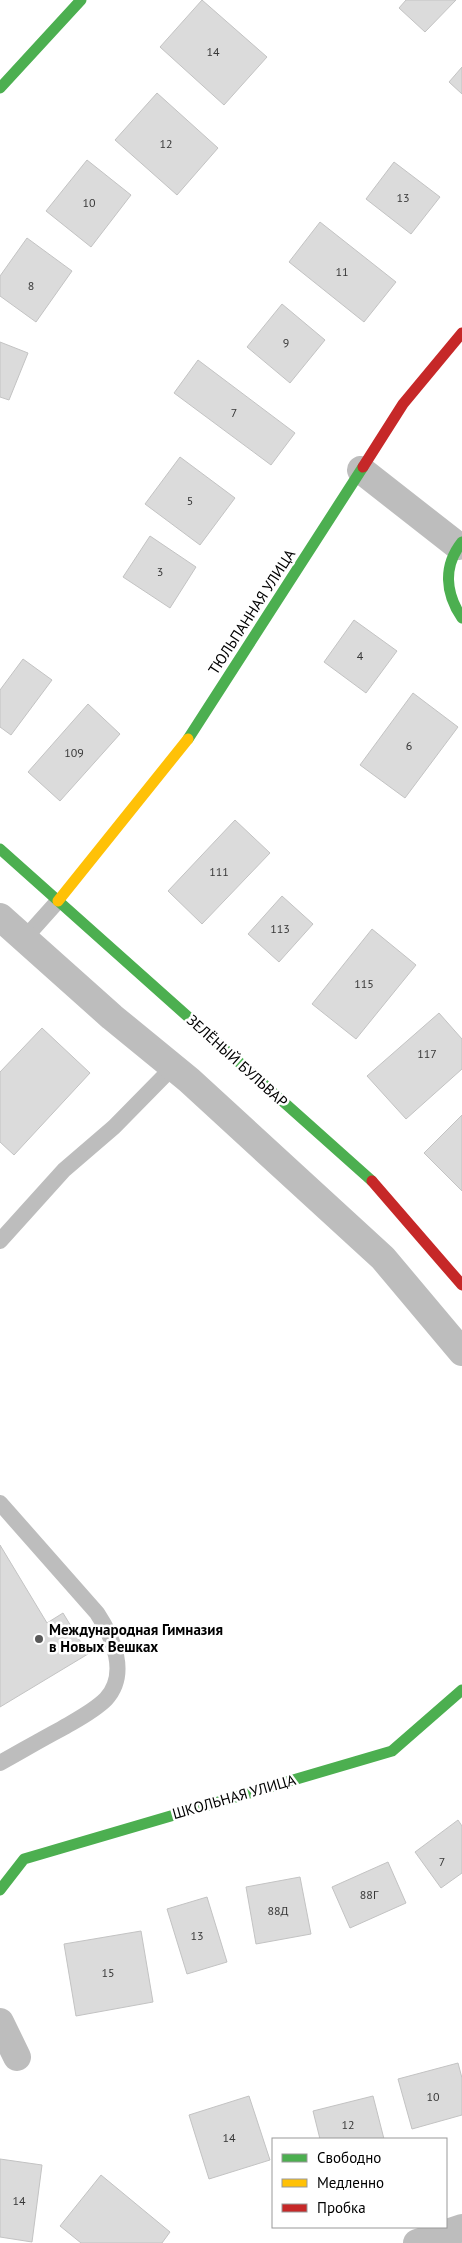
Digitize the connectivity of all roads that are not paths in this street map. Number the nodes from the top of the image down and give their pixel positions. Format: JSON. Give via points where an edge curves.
{"nodes":[{"id":1,"x":81,"y":0,"type":"edge"},
{"id":2,"x":0,"y":88,"type":"edge"},
{"id":3,"x":462,"y":333,"type":"edge"},
{"id":4,"x":360,"y":470,"type":"junction"},
{"id":5,"x":460,"y":544,"type":"edge"},
{"id":6,"x":462,"y":618,"type":"edge"},
{"id":7,"x":0,"y":850,"type":"edge"},
{"id":8,"x":58,"y":901,"type":"junction"},
{"id":9,"x":0,"y":917,"type":"edge"},
{"id":10,"x":24,"y":939,"type":"junction"},
{"id":11,"x":173,"y":1067,"type":"junction"},
{"id":12,"x":0,"y":1241,"type":"edge"},
{"id":13,"x":459,"y":1275,"type":"edge"},
{"id":14,"x":462,"y":1352,"type":"edge"},
{"id":15,"x":0,"y":1503,"type":"edge"},
{"id":16,"x":462,"y":1690,"type":"edge"},
{"id":17,"x":0,"y":1763,"type":"edge"},
{"id":18,"x":0,"y":1890,"type":"edge"},
{"id":19,"x":0,"y":2022,"type":"edge"},
{"id":20,"x":17,"y":2057,"type":"dead end"},
{"id":21,"x":462,"y":2228,"type":"edge"},
{"id":22,"x":417,"y":2243,"type":"edge"}],
"edges":[{"from":1,"to":2,"type":"street"},
{"from":3,"to":4,"type":"street","name":"ТЮЛЬПАННАЯ УЛИЦА","via":[[403,404]]},
{"from":4,"to":5,"type":"street"},
{"from":4,"to":8,"type":"street","name":"ТЮЛЬПАННАЯ УЛИЦА","via":[[196,728]]},
{"from":5,"to":6,"type":"street","via":[[450,564],[447,582],[451,601]]},
{"from":7,"to":8,"type":"street","name":"ЗЕЛЁНЫЙ БУЛЬВАР"},
{"from":8,"to":10,"type":"lane"},
{"from":8,"to":13,"type":"street","name":"ЗЕЛЁНЫЙ БУЛЬВАР","via":[[369,1178]]},
{"from":9,"to":10,"type":"street"},
{"from":10,"to":11,"type":"street"},
{"from":11,"to":12,"type":"lane","via":[[114,1127],[64,1170]]},
{"from":11,"to":14,"type":"street","via":[[383,1258]]},
{"from":15,"to":17,"type":"lane","via":[[97,1613],[107,1629],[118,1663],[115,1683],[107,1698]]},
{"from":16,"to":18,"type":"street","name":"ШКОЛЬНАЯ УЛИЦА","via":[[392,1750],[24,1859]]},
{"from":19,"to":20,"type":"street"},
{"from":21,"to":22,"type":"street"}]}
